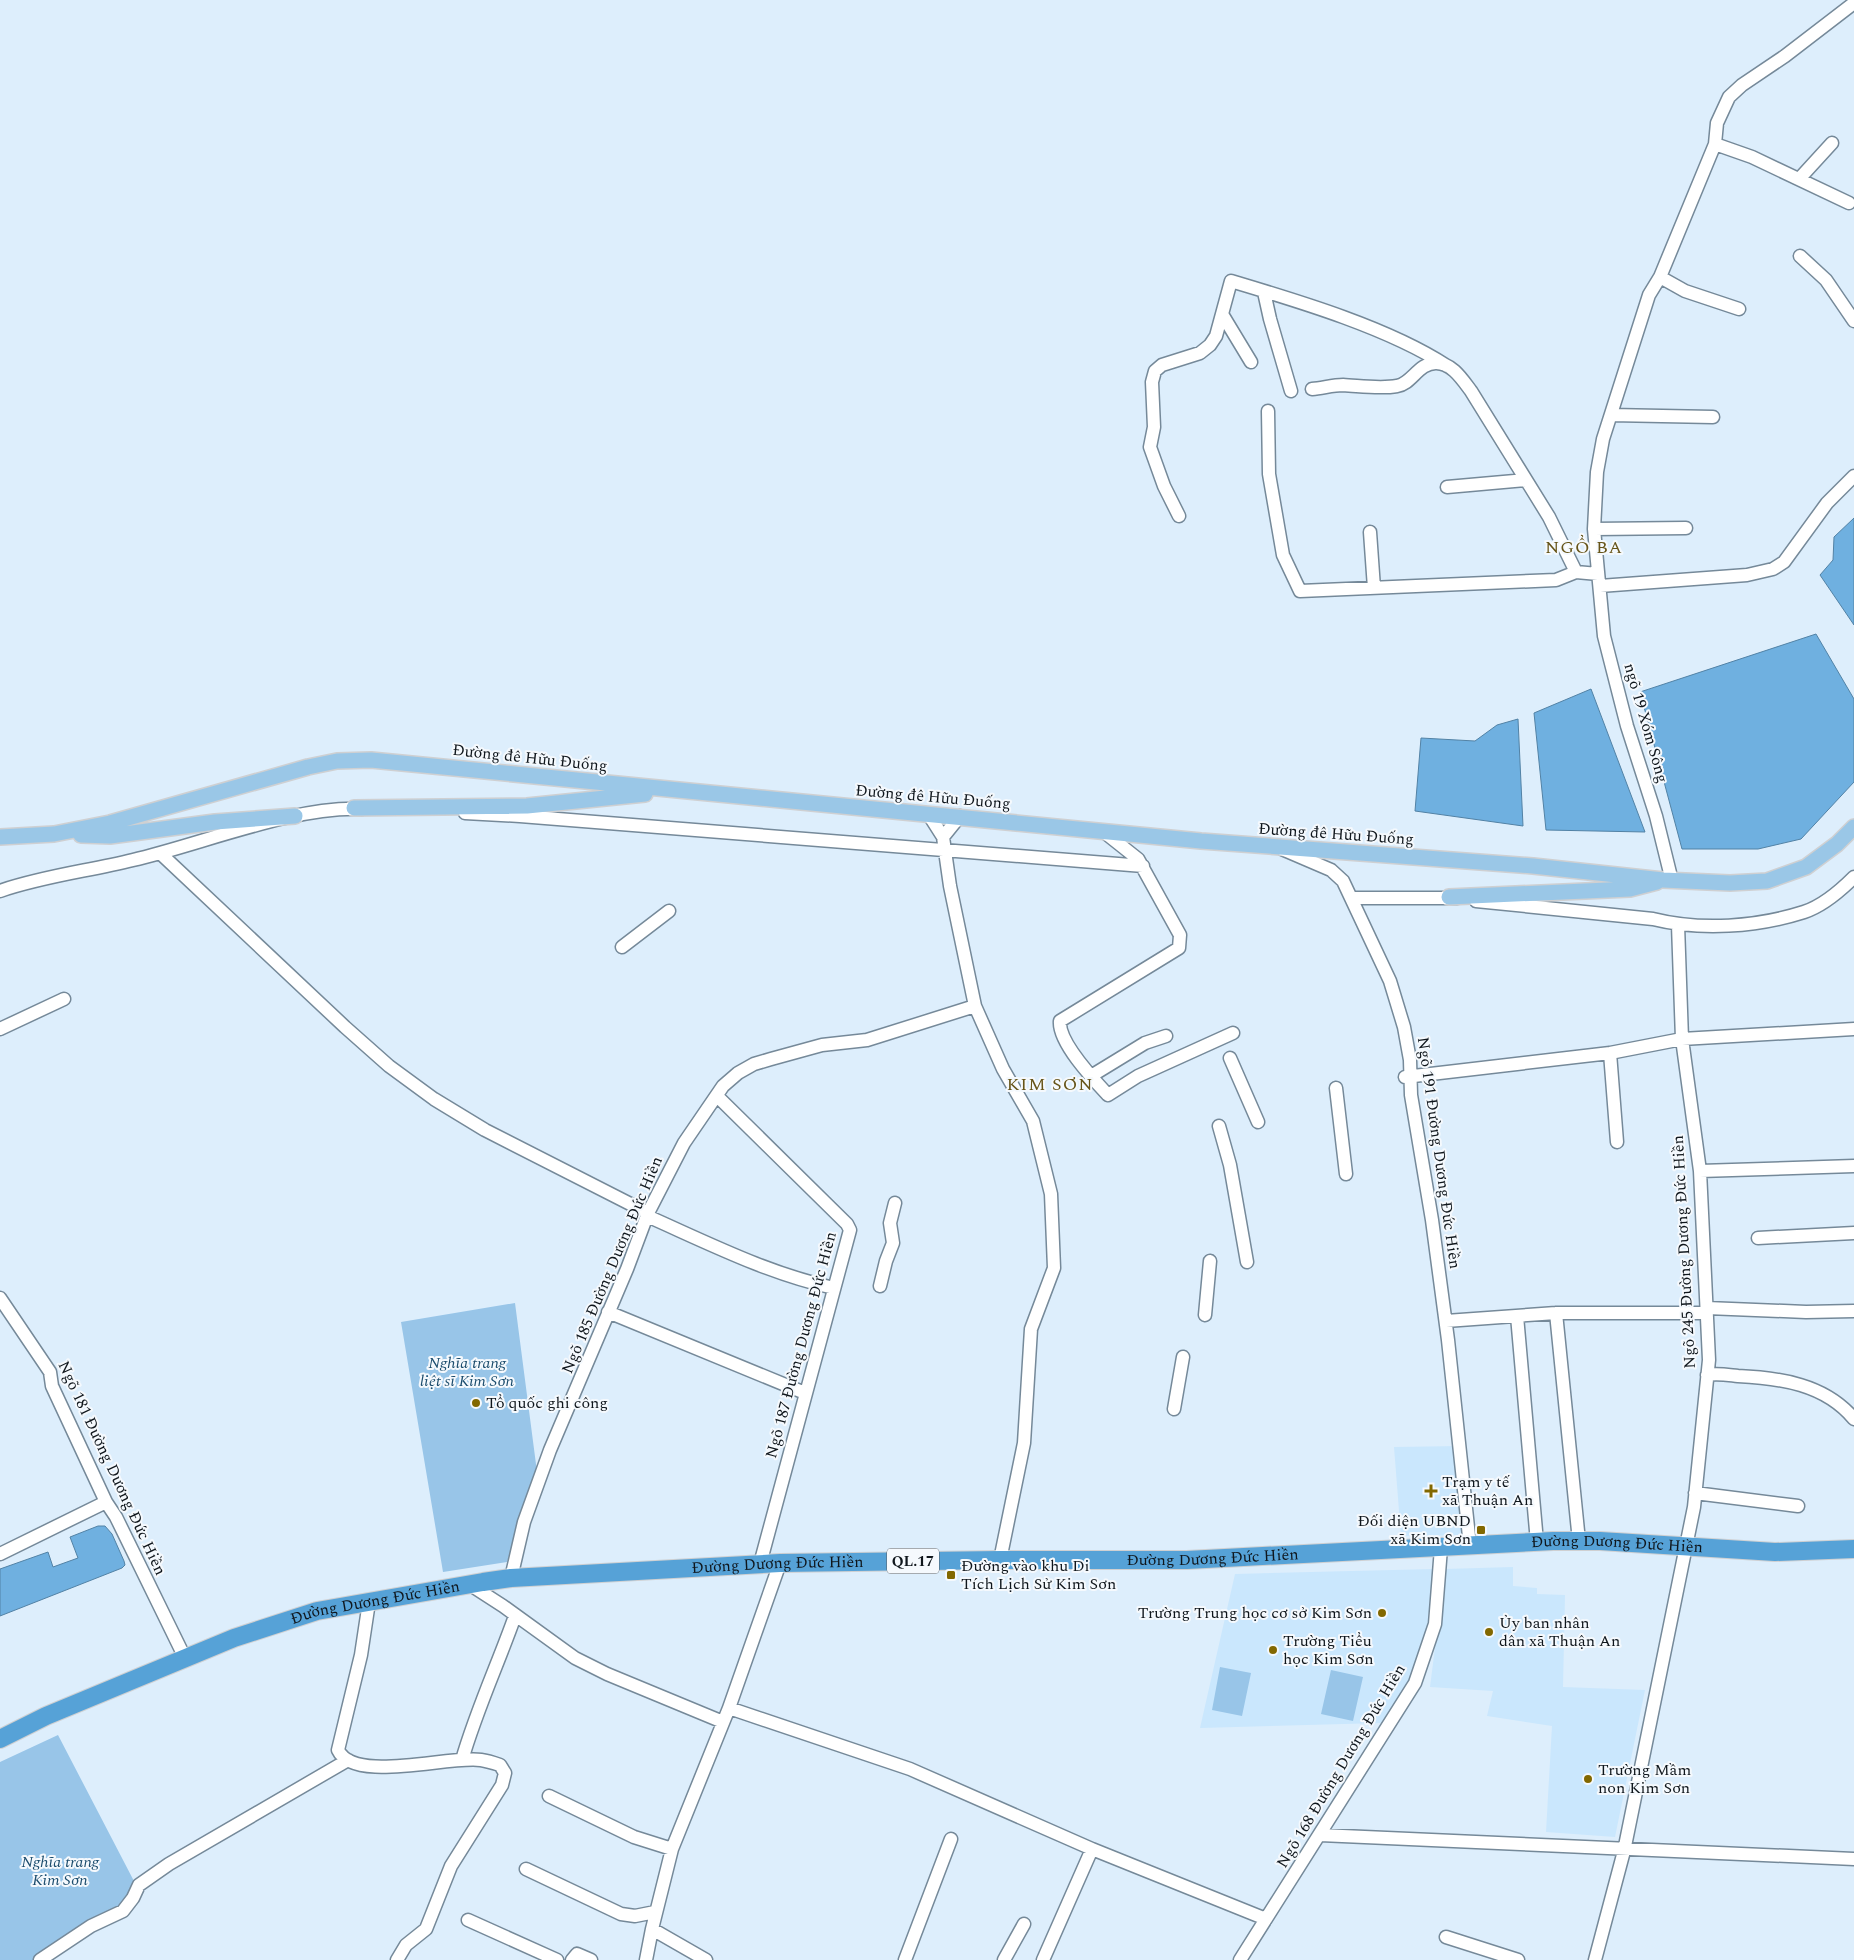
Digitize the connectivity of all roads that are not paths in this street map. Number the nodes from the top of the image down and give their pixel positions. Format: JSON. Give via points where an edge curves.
{"nodes":[{"id":1,"x":1854,"y":3,"type":"edge"},
{"id":2,"x":1832,"y":143,"type":"dead end"},
{"id":3,"x":1714,"y":144,"type":"junction"},
{"id":4,"x":1800,"y":178,"type":"junction"},
{"id":5,"x":1849,"y":203,"type":"dead end"},
{"id":6,"x":1800,"y":256,"type":"dead end"},
{"id":7,"x":1660,"y":277,"type":"junction"},
{"id":8,"x":1264,"y":292,"type":"junction"},
{"id":9,"x":1739,"y":309,"type":"dead end"},
{"id":10,"x":1222,"y":314,"type":"junction"},
{"id":11,"x":1854,"y":321,"type":"edge"},
{"id":12,"x":1251,"y":362,"type":"dead end"},
{"id":13,"x":1447,"y":366,"type":"junction"},
{"id":14,"x":1312,"y":390,"type":"dead end"},
{"id":15,"x":1291,"y":391,"type":"dead end"},
{"id":16,"x":1268,"y":411,"type":"dead end"},
{"id":17,"x":1611,"y":414,"type":"junction"},
{"id":18,"x":1713,"y":417,"type":"dead end"},
{"id":19,"x":1854,"y":476,"type":"edge"},
{"id":20,"x":1526,"y":480,"type":"junction"},
{"id":21,"x":1447,"y":487,"type":"dead end"},
{"id":22,"x":1178,"y":516,"type":"dead end"},
{"id":23,"x":1686,"y":528,"type":"dead end"},
{"id":24,"x":1594,"y":529,"type":"junction"},
{"id":25,"x":1370,"y":532,"type":"dead end"},
{"id":26,"x":1576,"y":572,"type":"junction"},
{"id":27,"x":1599,"y":580,"type":"junction"},
{"id":28,"x":1374,"y":588,"type":"junction"},
{"id":29,"x":677,"y":791,"type":"junction"},
{"id":30,"x":354,"y":808,"type":"junction"},
{"id":31,"x":928,"y":815,"type":"junction"},
{"id":32,"x":296,"y":816,"type":"junction"},
{"id":33,"x":960,"y":816,"type":"junction"},
{"id":34,"x":1854,"y":827,"type":"edge"},
{"id":35,"x":1104,"y":832,"type":"junction"},
{"id":36,"x":1854,"y":832,"type":"edge"},
{"id":37,"x":54,"y":834,"type":"junction"},
{"id":38,"x":0,"y":837,"type":"edge"},
{"id":39,"x":944,"y":844,"type":"junction"},
{"id":40,"x":1837,"y":844,"type":"junction"},
{"id":41,"x":1277,"y":847,"type":"junction"},
{"id":42,"x":160,"y":853,"type":"junction"},
{"id":43,"x":1143,"y":866,"type":"junction"},
{"id":44,"x":1854,"y":877,"type":"edge"},
{"id":45,"x":1667,"y":880,"type":"junction"},
{"id":46,"x":0,"y":891,"type":"edge"},
{"id":47,"x":1449,"y":897,"type":"junction"},
{"id":48,"x":1352,"y":898,"type":"junction"},
{"id":49,"x":669,"y":911,"type":"dead end"},
{"id":50,"x":1678,"y":925,"type":"junction"},
{"id":51,"x":622,"y":947,"type":"dead end"},
{"id":52,"x":64,"y":999,"type":"dead end"},
{"id":53,"x":975,"y":1006,"type":"junction"},
{"id":54,"x":1854,"y":1028,"type":"edge"},
{"id":55,"x":0,"y":1029,"type":"edge"},
{"id":56,"x":1233,"y":1033,"type":"dead end"},
{"id":57,"x":1166,"y":1036,"type":"dead end"},
{"id":58,"x":1682,"y":1040,"type":"junction"},
{"id":59,"x":1610,"y":1053,"type":"junction"},
{"id":60,"x":1230,"y":1058,"type":"dead end"},
{"id":61,"x":1091,"y":1076,"type":"junction"},
{"id":62,"x":1408,"y":1077,"type":"junction"},
{"id":63,"x":1336,"y":1088,"type":"dead end"},
{"id":64,"x":717,"y":1096,"type":"junction"},
{"id":65,"x":1258,"y":1122,"type":"dead end"},
{"id":66,"x":1219,"y":1126,"type":"dead end"},
{"id":67,"x":1617,"y":1142,"type":"dead end"},
{"id":68,"x":1854,"y":1166,"type":"edge"},
{"id":69,"x":1700,"y":1171,"type":"junction"},
{"id":70,"x":1346,"y":1174,"type":"dead end"},
{"id":71,"x":895,"y":1203,"type":"dead end"},
{"id":72,"x":648,"y":1215,"type":"junction"},
{"id":73,"x":1854,"y":1233,"type":"edge"},
{"id":74,"x":1758,"y":1238,"type":"dead end"},
{"id":75,"x":1210,"y":1261,"type":"dead end"},
{"id":76,"x":1247,"y":1262,"type":"dead end"},
{"id":77,"x":880,"y":1286,"type":"dead end"},
{"id":78,"x":834,"y":1288,"type":"junction"},
{"id":79,"x":0,"y":1298,"type":"edge"},
{"id":80,"x":1707,"y":1310,"type":"junction"},
{"id":81,"x":1854,"y":1310,"type":"edge"},
{"id":82,"x":608,"y":1312,"type":"junction"},
{"id":83,"x":1556,"y":1313,"type":"junction"},
{"id":84,"x":1205,"y":1315,"type":"dead end"},
{"id":85,"x":1517,"y":1316,"type":"junction"},
{"id":86,"x":1446,"y":1321,"type":"junction"},
{"id":87,"x":1183,"y":1356,"type":"dead end"},
{"id":88,"x":1707,"y":1375,"type":"junction"},
{"id":89,"x":805,"y":1393,"type":"junction"},
{"id":90,"x":1174,"y":1409,"type":"dead end"},
{"id":91,"x":1854,"y":1419,"type":"edge"},
{"id":92,"x":1695,"y":1493,"type":"junction"},
{"id":93,"x":106,"y":1502,"type":"junction"},
{"id":94,"x":1798,"y":1506,"type":"dead end"},
{"id":95,"x":1579,"y":1540,"type":"junction"},
{"id":96,"x":1537,"y":1542,"type":"junction"},
{"id":97,"x":1470,"y":1546,"type":"junction"},
{"id":98,"x":1685,"y":1546,"type":"junction"},
{"id":99,"x":1441,"y":1548,"type":"junction"},
{"id":100,"x":1854,"y":1549,"type":"edge"},
{"id":101,"x":0,"y":1554,"type":"edge"},
{"id":102,"x":1000,"y":1560,"type":"junction"},
{"id":103,"x":780,"y":1563,"type":"junction"},
{"id":104,"x":760,"y":1564,"type":"junction"},
{"id":105,"x":511,"y":1578,"type":"junction"},
{"id":106,"x":468,"y":1584,"type":"junction"},
{"id":107,"x":369,"y":1602,"type":"junction"},
{"id":108,"x":515,"y":1616,"type":"junction"},
{"id":109,"x":185,"y":1658,"type":"junction"},
{"id":110,"x":728,"y":1708,"type":"junction"},
{"id":111,"x":723,"y":1722,"type":"junction"},
{"id":112,"x":0,"y":1739,"type":"edge"},
{"id":113,"x":348,"y":1760,"type":"junction"},
{"id":114,"x":462,"y":1760,"type":"junction"},
{"id":115,"x":549,"y":1796,"type":"dead end"},
{"id":116,"x":1320,"y":1835,"type":"junction"},
{"id":117,"x":951,"y":1839,"type":"dead end"},
{"id":118,"x":672,"y":1849,"type":"junction"},
{"id":119,"x":1092,"y":1849,"type":"junction"},
{"id":120,"x":1624,"y":1850,"type":"junction"},
{"id":121,"x":1854,"y":1859,"type":"edge"},
{"id":122,"x":526,"y":1869,"type":"dead end"},
{"id":123,"x":655,"y":1912,"type":"junction"},
{"id":124,"x":468,"y":1920,"type":"dead end"},
{"id":125,"x":1266,"y":1920,"type":"junction"},
{"id":126,"x":1024,"y":1924,"type":"dead end"},
{"id":127,"x":652,"y":1929,"type":"junction"},
{"id":128,"x":1446,"y":1936,"type":"dead end"},
{"id":129,"x":40,"y":1960,"type":"edge"},
{"id":130,"x":397,"y":1960,"type":"edge"},
{"id":131,"x":558,"y":1960,"type":"edge"},
{"id":132,"x":572,"y":1960,"type":"edge"},
{"id":133,"x":592,"y":1960,"type":"edge"},
{"id":134,"x":646,"y":1960,"type":"edge"},
{"id":135,"x":706,"y":1960,"type":"edge"},
{"id":136,"x":905,"y":1960,"type":"edge"},
{"id":137,"x":1004,"y":1960,"type":"edge"},
{"id":138,"x":1043,"y":1960,"type":"edge"},
{"id":139,"x":1240,"y":1960,"type":"edge"},
{"id":140,"x":1518,"y":1960,"type":"edge"},
{"id":141,"x":1595,"y":1960,"type":"edge"}],
"edges":[{"from":1,"to":3,"type":"street","name":"ngõ 19 Xóm Sông","via":[[1729,97],[1717,123]]},
{"from":2,"to":4,"type":"street"},
{"from":3,"to":4,"type":"street"},
{"from":3,"to":7,"type":"street","name":"ngõ 19 Xóm Sông"},
{"from":4,"to":5,"type":"street"},
{"from":6,"to":11,"type":"street","via":[[1826,280]]},
{"from":7,"to":9,"type":"street","via":[[1685,291]]},
{"from":7,"to":17,"type":"street","name":"ngõ 19 Xóm Sông","via":[[1649,295]]},
{"from":8,"to":10,"type":"street","via":[[1231,281]]},
{"from":8,"to":13,"type":"street","via":[[1340,317],[1420,350]]},
{"from":8,"to":15,"type":"street"},
{"from":10,"to":12,"type":"street"},
{"from":10,"to":22,"type":"street","via":[[1210,345],[1200,353],[1162,365],[1152,382],[1154,427],[1150,447]]},
{"from":13,"to":14,"type":"street","via":[[1429,364],[1404,385],[1342,385]]},
{"from":13,"to":20,"type":"street","via":[[1471,391]]},
{"from":16,"to":28,"type":"street","via":[[1269,474],[1286,563],[1300,591]]},
{"from":17,"to":18,"type":"street"},
{"from":17,"to":24,"type":"street","name":"ngõ 19 Xóm Sông","via":[[1597,472]]},
{"from":19,"to":27,"type":"street","via":[[1827,503],[1784,562],[1773,569],[1748,575]]},
{"from":20,"to":21,"type":"street"},
{"from":20,"to":26,"type":"street","via":[[1549,517]]},
{"from":23,"to":24,"type":"street"},
{"from":24,"to":27,"type":"street","name":"ngõ 19 Xóm Sông"},
{"from":25,"to":28,"type":"street"},
{"from":26,"to":27,"type":"street"},
{"from":26,"to":28,"type":"street","via":[[1556,580]]},
{"from":27,"to":45,"type":"street","name":"ngõ 19 Xóm Sông","via":[[1604,636],[1627,726],[1656,816]]},
{"from":29,"to":30,"type":"main road","via":[[527,806]]},
{"from":29,"to":31,"type":"main road","name":"Đường đê Hữu Đuống"},
{"from":29,"to":37,"type":"main road","name":"Đường đê Hữu Đuống","via":[[371,760],[338,761],[164,810]]},
{"from":30,"to":32,"type":"street"},
{"from":30,"to":39,"type":"street"},
{"from":31,"to":33,"type":"main road","name":"Đường đê Hữu Đuống"},
{"from":31,"to":39,"type":"street"},
{"from":32,"to":37,"type":"main road","via":[[215,822],[110,836]]},
{"from":32,"to":42,"type":"street"},
{"from":33,"to":35,"type":"main road","name":"Đường đê Hữu Đuống"},
{"from":33,"to":39,"type":"street"},
{"from":34,"to":40,"type":"main road","name":"Đường đê Hữu Đuống"},
{"from":35,"to":41,"type":"main road","name":"Đường đê Hữu Đuống"},
{"from":35,"to":43,"type":"street"},
{"from":36,"to":40,"type":"main road"},
{"from":37,"to":38,"type":"main road","name":"Đường đê Hữu Đuống"},
{"from":39,"to":43,"type":"street"},
{"from":39,"to":53,"type":"street"},
{"from":40,"to":45,"type":"main road","name":"Đường đê Hữu Đuống","via":[[1806,867],[1767,880],[1747,884]]},
{"from":41,"to":45,"type":"main road","name":"Đường đê Hữu Đuống","via":[[1533,866]]},
{"from":41,"to":48,"type":"street","name":"Ngõ 191 Đường Dương Đức Hiền","via":[[1334,871]]},
{"from":42,"to":46,"type":"street"},
{"from":42,"to":72,"type":"street","via":[[345,1027],[434,1100]]},
{"from":43,"to":61,"type":"street","via":[[1181,942],[1179,948],[1060,1021],[1059,1029],[1065,1040]]},
{"from":44,"to":50,"type":"street","via":[[1805,912],[1743,924]]},
{"from":45,"to":47,"type":"main road","via":[[1630,890]]},
{"from":47,"to":48,"type":"street"},
{"from":47,"to":50,"type":"street","via":[[1653,919]]},
{"from":48,"to":62,"type":"street","name":"Ngõ 191 Đường Dương Đức Hiền","via":[[1396,999],[1404,1027]]},
{"from":49,"to":51,"type":"street"},
{"from":50,"to":58,"type":"street","name":"Ngõ 245 Đường Dương Đức Hiền"},
{"from":52,"to":55,"type":"street"},
{"from":53,"to":64,"type":"street","name":"Ngõ 185 Đường Dương Đức Hiền","via":[[868,1040],[822,1045],[754,1064],[738,1073]]},
{"from":53,"to":102,"type":"street","via":[[1003,1069],[1033,1121],[1051,1194],[1054,1241],[1054,1268],[1031,1329],[1024,1443]]},
{"from":54,"to":58,"type":"street"},
{"from":56,"to":61,"type":"street","via":[[1138,1076],[1108,1095]]},
{"from":57,"to":61,"type":"street","via":[[1145,1043]]},
{"from":58,"to":59,"type":"street"},
{"from":58,"to":69,"type":"street","name":"Ngõ 245 Đường Dương Đức Hiền"},
{"from":59,"to":62,"type":"street"},
{"from":59,"to":67,"type":"street"},
{"from":60,"to":65,"type":"street"},
{"from":62,"to":86,"type":"street","name":"Ngõ 191 Đường Dương Đức Hiền"},
{"from":63,"to":70,"type":"street"},
{"from":64,"to":72,"type":"street","name":"Ngõ 185 Đường Dương Đức Hiền","via":[[684,1143]]},
{"from":64,"to":78,"type":"street","name":"Ngõ 187 Đường Dương Đức Hiền","via":[[849,1226]]},
{"from":66,"to":76,"type":"street","via":[[1230,1165]]},
{"from":68,"to":69,"type":"street"},
{"from":69,"to":80,"type":"street","name":"Ngõ 245 Đường Dương Đức Hiền"},
{"from":71,"to":77,"type":"street","via":[[890,1223],[893,1243]]},
{"from":72,"to":78,"type":"street","via":[[761,1265]]},
{"from":72,"to":82,"type":"street","name":"Ngõ 185 Đường Dương Đức Hiền"},
{"from":73,"to":74,"type":"street"},
{"from":75,"to":84,"type":"street"},
{"from":78,"to":89,"type":"street","name":"Ngõ 187 Đường Dương Đức Hiền"},
{"from":79,"to":93,"type":"street","name":"Ngõ 181 Đường Dương Đức Hiền","via":[[50,1372],[52,1386]]},
{"from":80,"to":81,"type":"street"},
{"from":80,"to":83,"type":"street"},
{"from":80,"to":88,"type":"street","name":"Ngõ 245 Đường Dương Đức Hiền"},
{"from":82,"to":89,"type":"street"},
{"from":82,"to":105,"type":"street","name":"Ngõ 185 Đường Dương Đức Hiền","via":[[527,1513]]},
{"from":83,"to":85,"type":"street"},
{"from":83,"to":95,"type":"street"},
{"from":85,"to":86,"type":"street"},
{"from":85,"to":96,"type":"street"},
{"from":86,"to":97,"type":"street","name":"Ngõ 191 Đường Dương Đức Hiền"},
{"from":87,"to":90,"type":"street"},
{"from":88,"to":91,"type":"street","via":[[1777,1378],[1827,1396]]},
{"from":88,"to":92,"type":"street","name":"Ngõ 245 Đường Dương Đức Hiền"},
{"from":89,"to":104,"type":"street","name":"Ngõ 187 Đường Dương Đức Hiền"},
{"from":92,"to":94,"type":"street"},
{"from":92,"to":98,"type":"street","name":"Ngõ 245 Đường Dương Đức Hiền"},
{"from":93,"to":101,"type":"street"},
{"from":93,"to":109,"type":"street","name":"Ngõ 181 Đường Dương Đức Hiền"},
{"from":95,"to":96,"type":"highway","name":"Đường Dương Đức Hiền","number":"QL.17"},
{"from":95,"to":98,"type":"highway","name":"Đường Dương Đức Hiền","number":"QL.17"},
{"from":96,"to":97,"type":"highway","name":"Đường Dương Đức Hiền","number":"QL.17"},
{"from":97,"to":99,"type":"highway","name":"Đường Dương Đức Hiền","number":"QL.17"},
{"from":98,"to":100,"type":"highway","name":"Đường Dương Đức Hiền","number":"QL.17","via":[[1775,1552]]},
{"from":98,"to":120,"type":"street","name":"Ngõ 245 Đường Dương Đức Hiền"},
{"from":99,"to":102,"type":"highway","name":"Đường Dương Đức Hiền","number":"QL.17","via":[[1187,1560]]},
{"from":99,"to":116,"type":"street","name":"Ngõ 168 Đường Dương Đức Hiền","via":[[1435,1624],[1415,1683]]},
{"from":102,"to":103,"type":"highway","name":"Đường Dương Đức Hiền","number":"QL.17"},
{"from":103,"to":104,"type":"highway","name":"Đường Dương Đức Hiền","number":"QL.17"},
{"from":103,"to":110,"type":"street"},
{"from":104,"to":105,"type":"highway","name":"Đường Dương Đức Hiền","number":"QL.17"},
{"from":105,"to":106,"type":"highway","name":"Đường Dương Đức Hiền","number":"QL.17"},
{"from":106,"to":107,"type":"highway","name":"Đường Dương Đức Hiền","number":"QL.17"},
{"from":106,"to":108,"type":"street"},
{"from":107,"to":109,"type":"highway","name":"Đường Dương Đức Hiền","number":"QL.17","via":[[317,1611]]},
{"from":107,"to":113,"type":"street","via":[[361,1655],[338,1750]]},
{"from":108,"to":111,"type":"street","via":[[575,1658]]},
{"from":108,"to":114,"type":"street"},
{"from":109,"to":112,"type":"highway","name":"Đường Dương Đức Hiền","number":"QL.17","via":[[46,1716]]},
{"from":110,"to":111,"type":"street"},
{"from":110,"to":119,"type":"street","via":[[910,1769]]},
{"from":111,"to":118,"type":"street"},
{"from":113,"to":114,"type":"street","via":[[380,1768]]},
{"from":113,"to":129,"type":"street","via":[[169,1864],[138,1885],[123,1910],[91,1926]]},
{"from":114,"to":130,"type":"street","via":[[500,1765],[505,1774],[502,1785],[451,1866],[426,1929],[406,1945]]},
{"from":115,"to":118,"type":"street","via":[[634,1837]]},
{"from":116,"to":120,"type":"street"},
{"from":116,"to":125,"type":"street","name":"Ngõ 168 Đường Dương Đức Hiền"},
{"from":117,"to":136,"type":"street"},
{"from":118,"to":123,"type":"street"},
{"from":119,"to":125,"type":"street"},
{"from":119,"to":138,"type":"street"},
{"from":120,"to":121,"type":"street"},
{"from":120,"to":141,"type":"street","name":"Ngõ 245 Đường Dương Đức Hiền"},
{"from":122,"to":123,"type":"street","via":[[621,1914],[635,1916]]},
{"from":123,"to":127,"type":"street"},
{"from":124,"to":131,"type":"street"},
{"from":125,"to":139,"type":"street","name":"Ngõ 168 Đường Dương Đức Hiền"},
{"from":126,"to":137,"type":"street"},
{"from":127,"to":134,"type":"street"},
{"from":127,"to":135,"type":"street"},
{"from":128,"to":140,"type":"street"},
{"from":132,"to":133,"type":"street","via":[[577,1954]]}]}
